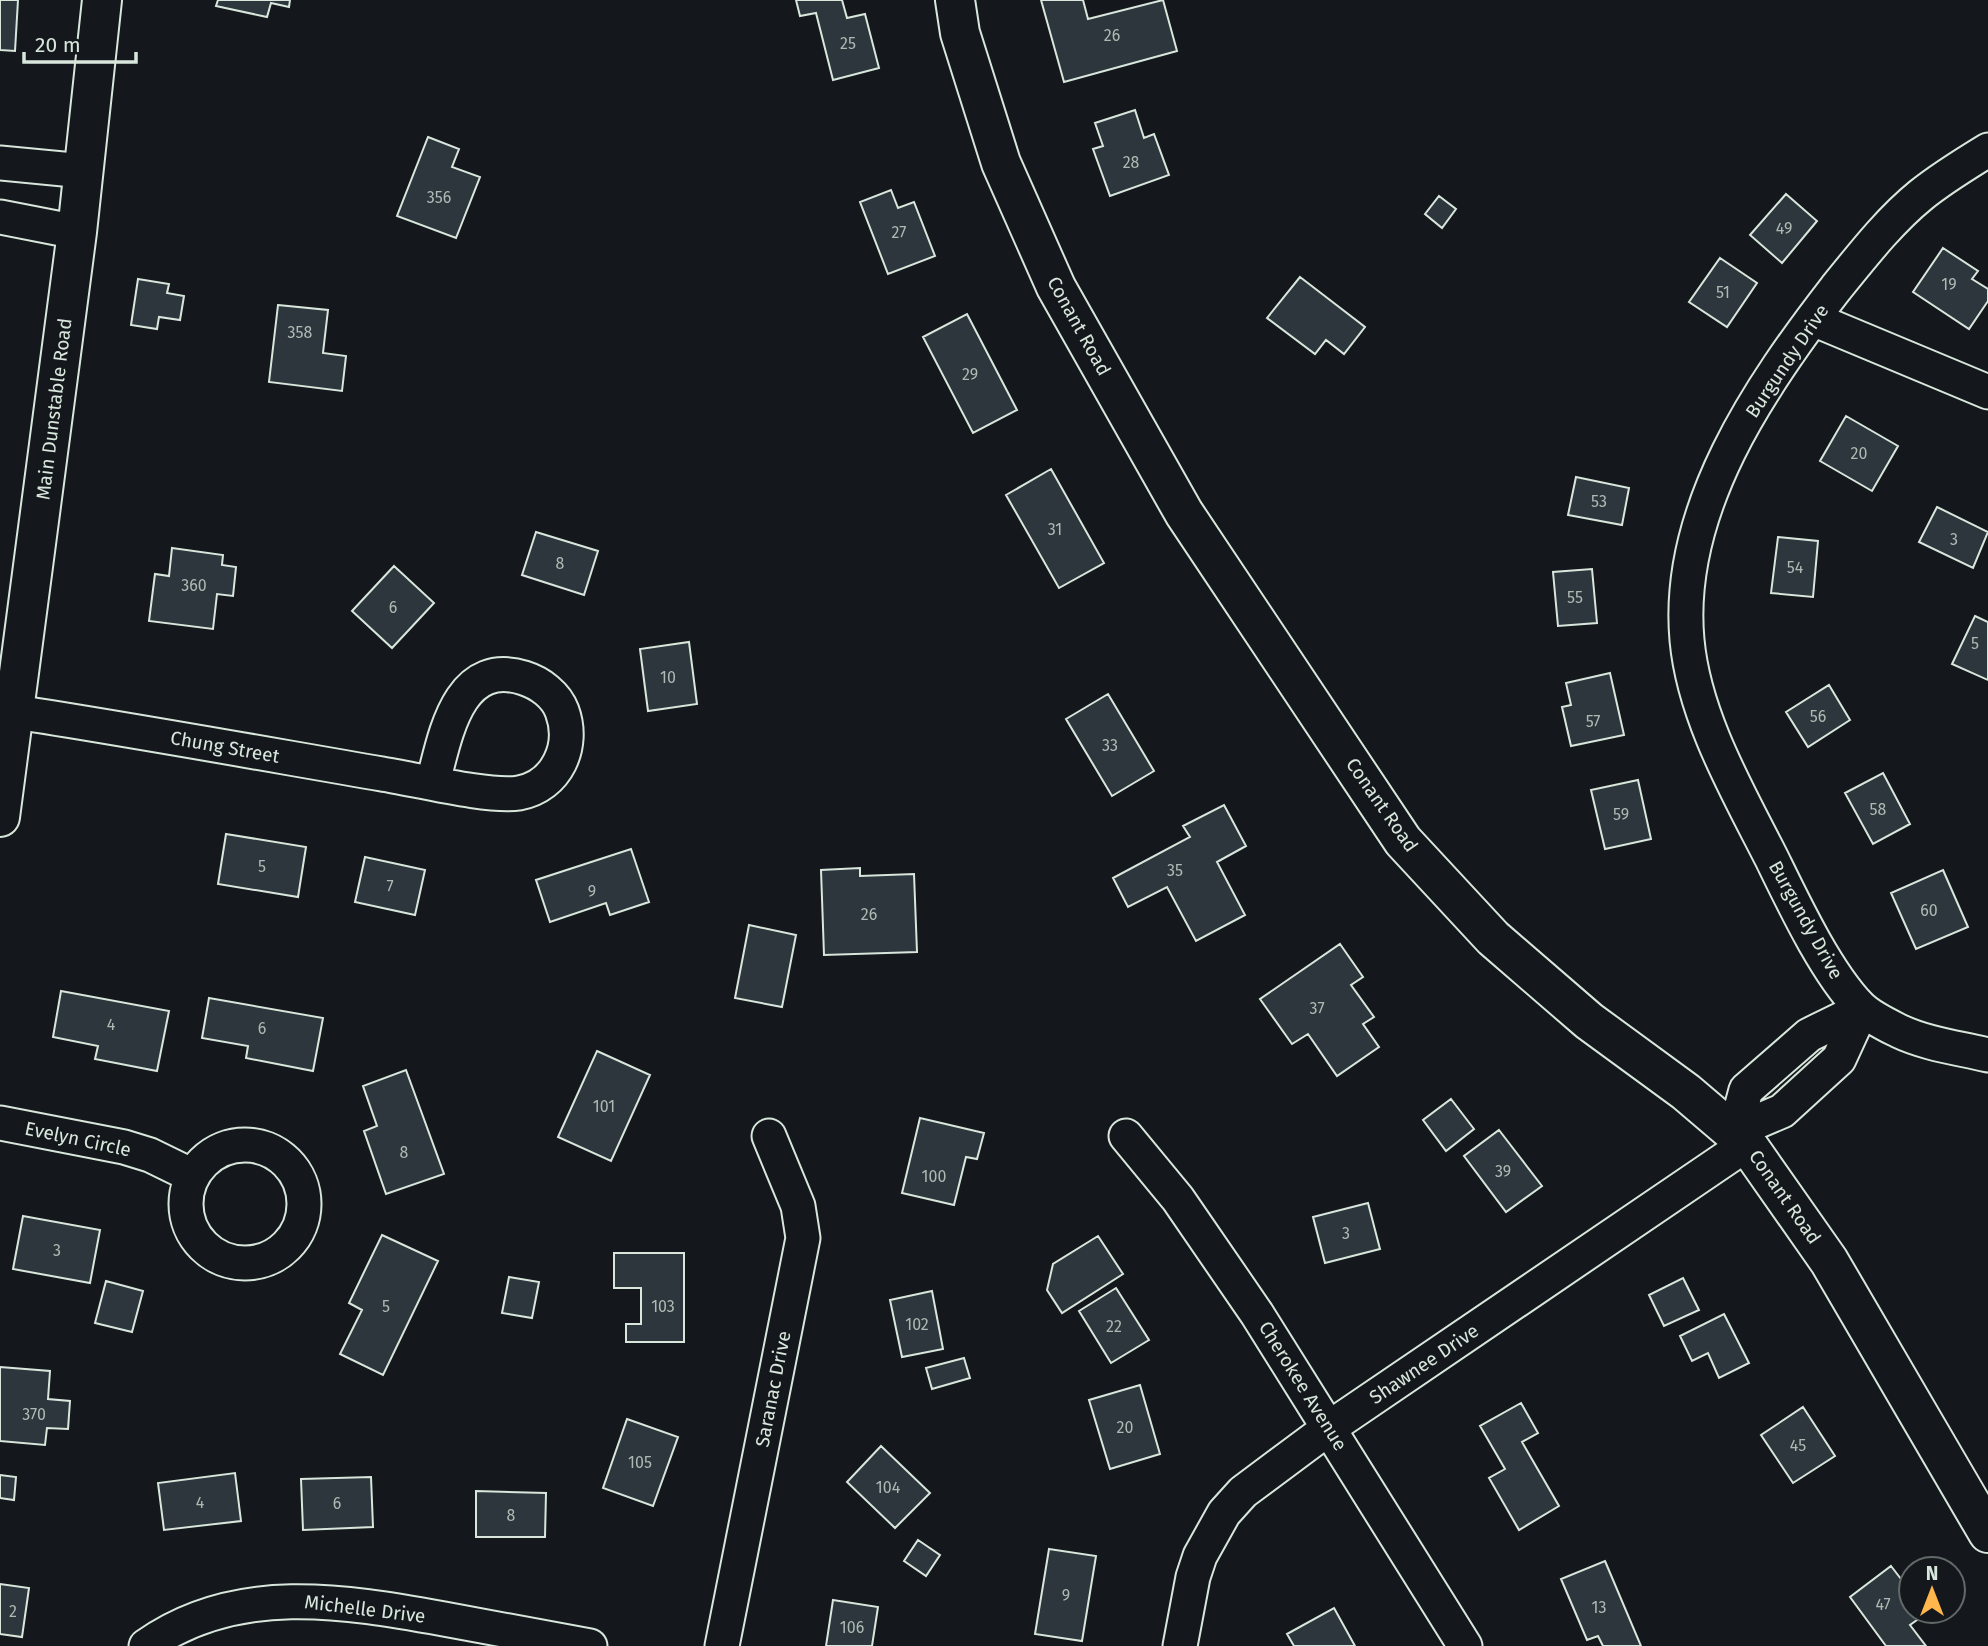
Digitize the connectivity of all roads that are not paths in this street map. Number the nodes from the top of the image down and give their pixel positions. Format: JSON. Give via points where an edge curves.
{"nodes":[{"id":1,"x":102,"y":0,"type":"edge"},
{"id":2,"x":955,"y":0,"type":"edge"},
{"id":3,"x":1988,"y":150,"type":"edge"},
{"id":4,"x":0,"y":163,"type":"edge"},
{"id":5,"x":84,"y":171,"type":"junction"},
{"id":6,"x":0,"y":218,"type":"edge"},
{"id":7,"x":77,"y":232,"type":"junction"},
{"id":8,"x":1812,"y":319,"type":"junction"},
{"id":9,"x":1988,"y":392,"type":"edge"},
{"id":10,"x":16,"y":712,"type":"junction"},
{"id":11,"x":433,"y":782,"type":"dead end"},
{"id":12,"x":0,"y":817,"type":"edge"},
{"id":13,"x":1862,"y":1009,"type":"junction"},
{"id":14,"x":1988,"y":1055,"type":"edge"},
{"id":15,"x":0,"y":1123,"type":"edge"},
{"id":16,"x":769,"y":1136,"type":"dead end"},
{"id":17,"x":1126,"y":1136,"type":"dead end"},
{"id":18,"x":1741,"y":1138,"type":"junction"},
{"id":19,"x":193,"y":1177,"type":"dead end"},
{"id":20,"x":1329,"y":1428,"type":"junction"},
{"id":21,"x":1988,"y":1533,"type":"edge"},
{"id":22,"x":146,"y":1646,"type":"edge"},
{"id":23,"x":590,"y":1646,"type":"edge"},
{"id":24,"x":722,"y":1646,"type":"edge"},
{"id":25,"x":1180,"y":1646,"type":"edge"},
{"id":26,"x":1465,"y":1646,"type":"edge"}],
"edges":[{"from":1,"to":5,"type":"street","name":"Main Dunstable Road"},
{"from":2,"to":18,"type":"street","name":"Conant Road","via":[[960,33],[1001,163],[1056,287],[1184,513],[1403,841],[1493,938],[1589,1021]]},
{"from":3,"to":8,"type":"street","name":"Burgundy Drive","via":[[1921,194]]},
{"from":4,"to":5,"type":"street"},
{"from":5,"to":7,"type":"street","name":"Main Dunstable Road"},
{"from":6,"to":7,"type":"street"},
{"from":7,"to":10,"type":"street","name":"Main Dunstable Road"},
{"from":8,"to":9,"type":"street"},
{"from":8,"to":13,"type":"street","name":"Burgundy Drive","via":[[1761,393],[1706,509],[1691,558],[1685,603],[1687,643],[1717,744],[1741,797],[1838,980]]},
{"from":10,"to":11,"type":"street","name":"Chung Street"},
{"from":10,"to":12,"type":"street","name":"Main Dunstable Road"},
{"from":13,"to":14,"type":"street","name":"Burgundy Drive","via":[[1900,1032]]},
{"from":13,"to":18,"type":"street","via":[[1839,1059],[1782,1111]]},
{"from":15,"to":19,"type":"street","name":"Evelyn Circle","via":[[124,1147]]},
{"from":16,"to":24,"type":"street","name":"Saranac Drive","via":[[797,1206],[803,1238]]},
{"from":17,"to":20,"type":"street","name":"Cherokee Avenue","via":[[1178,1199],[1236,1282]]},
{"from":18,"to":20,"type":"street","name":"Shawnee Drive"},
{"from":18,"to":21,"type":"street","name":"Conant Road","via":[[1829,1261]]},
{"from":20,"to":25,"type":"street","name":"Shawnee Drive","via":[[1243,1492],[1224,1513],[1200,1556]]},
{"from":20,"to":26,"type":"street","name":"Cherokee Avenue"},
{"from":22,"to":23,"type":"street","name":"Michelle Drive","via":[[200,1618],[281,1600],[369,1606]]}]}
